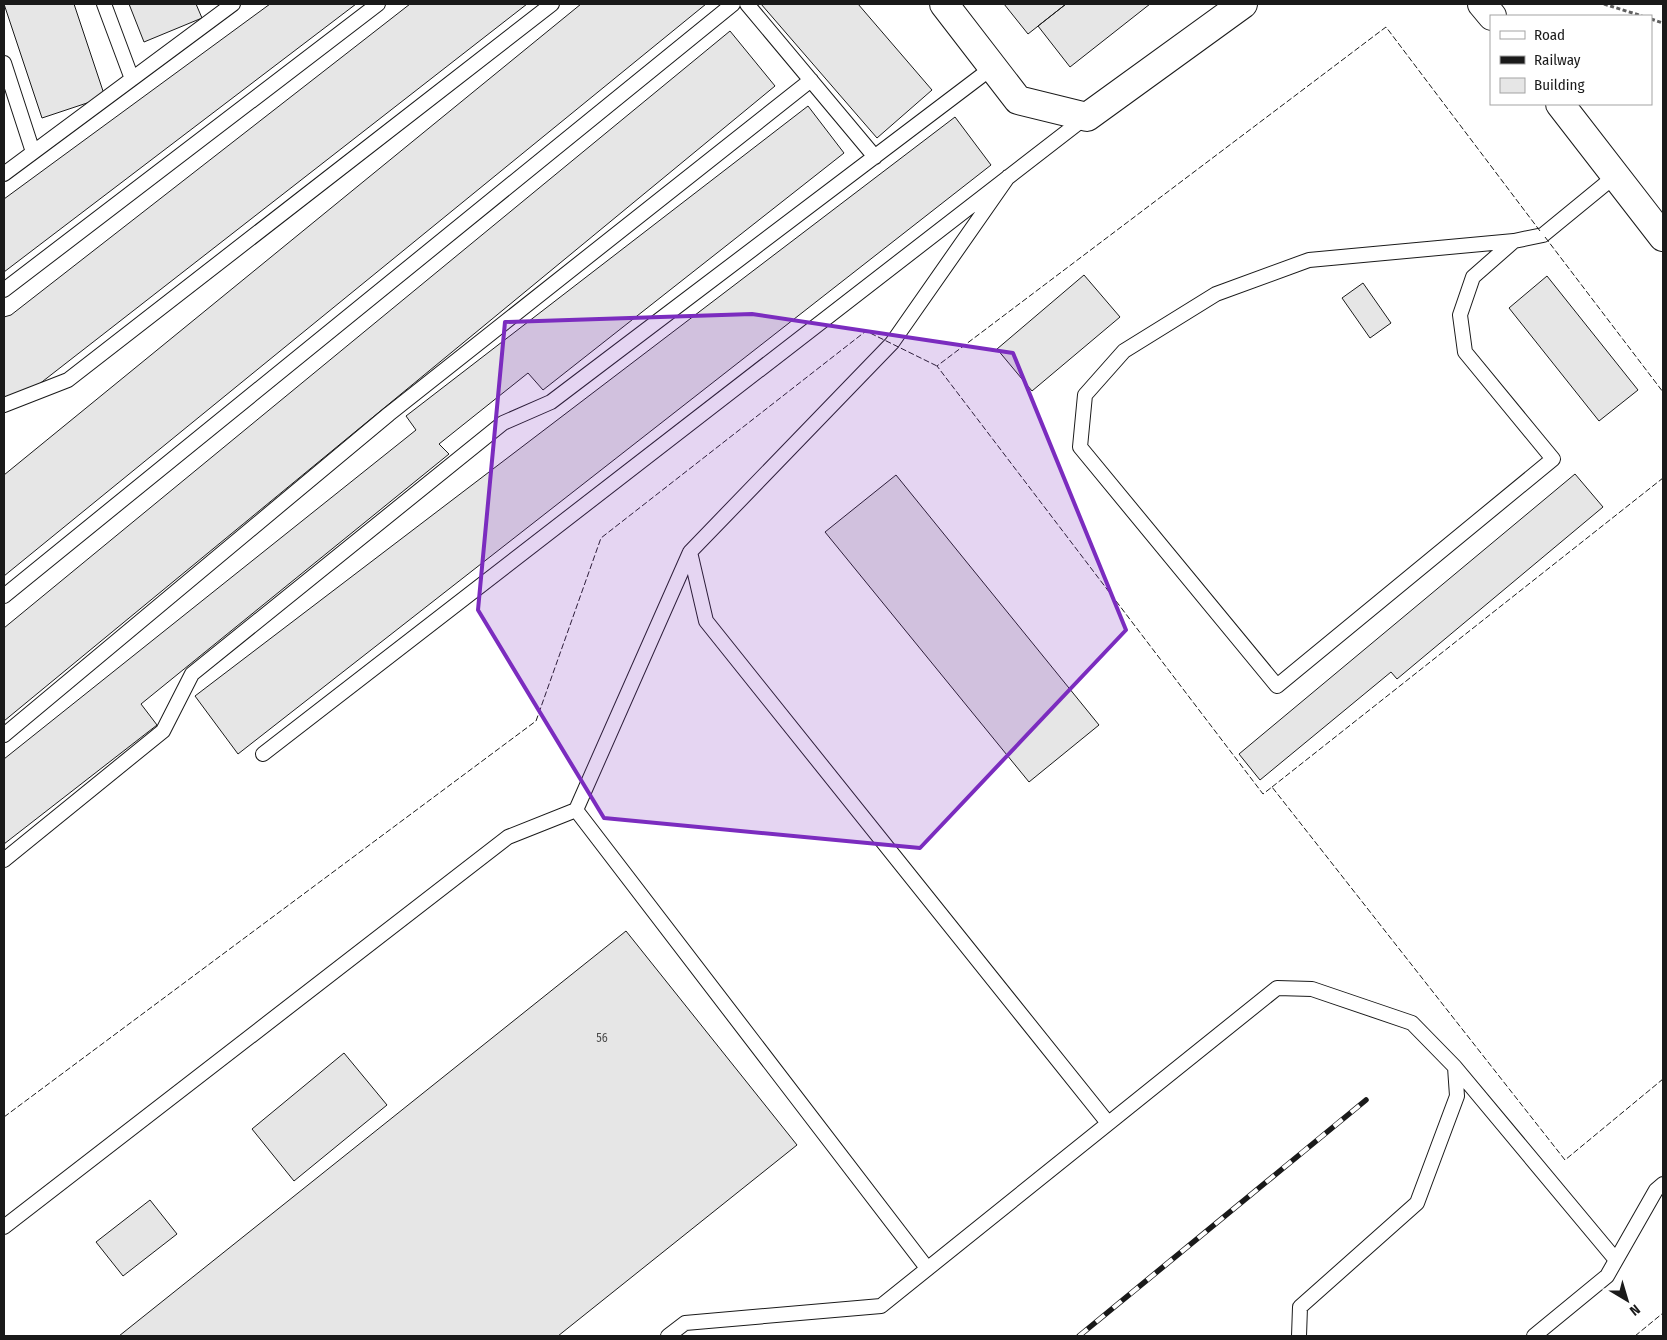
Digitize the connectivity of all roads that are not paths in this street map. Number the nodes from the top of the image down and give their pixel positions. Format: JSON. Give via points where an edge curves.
{"nodes":[{"id":1,"x":104,"y":4,"type":"edge"},
{"id":2,"x":378,"y":4,"type":"edge"},
{"id":3,"x":552,"y":4,"type":"edge"},
{"id":4,"x":733,"y":4,"type":"edge"},
{"id":5,"x":747,"y":4,"type":"edge"},
{"id":6,"x":944,"y":4,"type":"edge"},
{"id":7,"x":1243,"y":4,"type":"edge"},
{"id":8,"x":1482,"y":4,"type":"edge"},
{"id":9,"x":226,"y":6,"type":"edge"},
{"id":10,"x":1491,"y":15,"type":"edge"},
{"id":11,"x":4,"y":64,"type":"edge"},
{"id":12,"x":992,"y":67,"type":"junction"},
{"id":13,"x":132,"y":79,"type":"junction"},
{"id":14,"x":811,"y":80,"type":"junction"},
{"id":15,"x":1561,"y":105,"type":"edge"},
{"id":16,"x":1087,"y":117,"type":"junction"},
{"id":17,"x":33,"y":152,"type":"junction"},
{"id":18,"x":875,"y":157,"type":"junction"},
{"id":19,"x":4,"y":174,"type":"edge"},
{"id":20,"x":1615,"y":176,"type":"junction"},
{"id":21,"x":1008,"y":177,"type":"junction"},
{"id":22,"x":1663,"y":237,"type":"edge"},
{"id":23,"x":1514,"y":241,"type":"junction"},
{"id":24,"x":4,"y":290,"type":"edge"},
{"id":25,"x":4,"y":405,"type":"edge"},
{"id":26,"x":690,"y":552,"type":"junction"},
{"id":27,"x":4,"y":596,"type":"edge"},
{"id":28,"x":4,"y":735,"type":"edge"},
{"id":29,"x":263,"y":754,"type":"dead end"},
{"id":30,"x":576,"y":810,"type":"junction"},
{"id":31,"x":4,"y":860,"type":"edge"},
{"id":32,"x":1455,"y":1067,"type":"junction"},
{"id":33,"x":1108,"y":1123,"type":"junction"},
{"id":34,"x":1663,"y":1184,"type":"edge"},
{"id":35,"x":4,"y":1227,"type":"edge"},
{"id":36,"x":1616,"y":1260,"type":"junction"},
{"id":37,"x":927,"y":1268,"type":"junction"},
{"id":38,"x":1298,"y":1335,"type":"edge"},
{"id":39,"x":668,"y":1336,"type":"edge"},
{"id":40,"x":1534,"y":1336,"type":"edge"}],
"edges":[{"from":1,"to":13,"type":"lane"},
{"from":2,"to":24,"type":"lane"},
{"from":3,"to":25,"type":"lane","via":[[68,380]]},
{"from":4,"to":27,"type":"lane"},
{"from":5,"to":14,"type":"lane"},
{"from":6,"to":12,"type":"street"},
{"from":7,"to":16,"type":"street"},
{"from":8,"to":10,"type":"street"},
{"from":9,"to":13,"type":"lane"},
{"from":11,"to":17,"type":"lane"},
{"from":12,"to":16,"type":"street","via":[[1018,100]]},
{"from":12,"to":18,"type":"lane"},
{"from":13,"to":17,"type":"lane"},
{"from":14,"to":18,"type":"lane"},
{"from":14,"to":28,"type":"lane","via":[[389,414]]},
{"from":15,"to":20,"type":"street"},
{"from":16,"to":21,"type":"lane"},
{"from":17,"to":19,"type":"lane"},
{"from":18,"to":31,"type":"lane","via":[[551,402],[503,423],[487,435],[192,674],[163,731]]},
{"from":20,"to":22,"type":"street"},
{"from":20,"to":23,"type":"lane","via":[[1544,234]]},
{"from":21,"to":26,"type":"lane","via":[[892,343]]},
{"from":21,"to":29,"type":"lane"},
{"from":23,"to":23,"type":"lane","via":[[1308,260],[1216,294],[1124,351],[1085,395],[1080,447],[1277,686],[1553,458],[1465,352],[1460,314],[1473,277]]},
{"from":26,"to":30,"type":"lane"},
{"from":26,"to":33,"type":"lane","via":[[706,621]]},
{"from":30,"to":35,"type":"lane","via":[[508,837]]},
{"from":30,"to":37,"type":"lane"},
{"from":32,"to":33,"type":"lane","via":[[1412,1023],[1312,990],[1277,988]]},
{"from":32,"to":36,"type":"lane"},
{"from":32,"to":38,"type":"lane","via":[[1457,1096],[1417,1203],[1300,1307]]},
{"from":33,"to":37,"type":"lane"},
{"from":34,"to":36,"type":"lane","via":[[1656,1190]]},
{"from":36,"to":40,"type":"lane","via":[[1606,1276]]},
{"from":37,"to":39,"type":"lane","via":[[881,1306],[685,1323]]}]}
